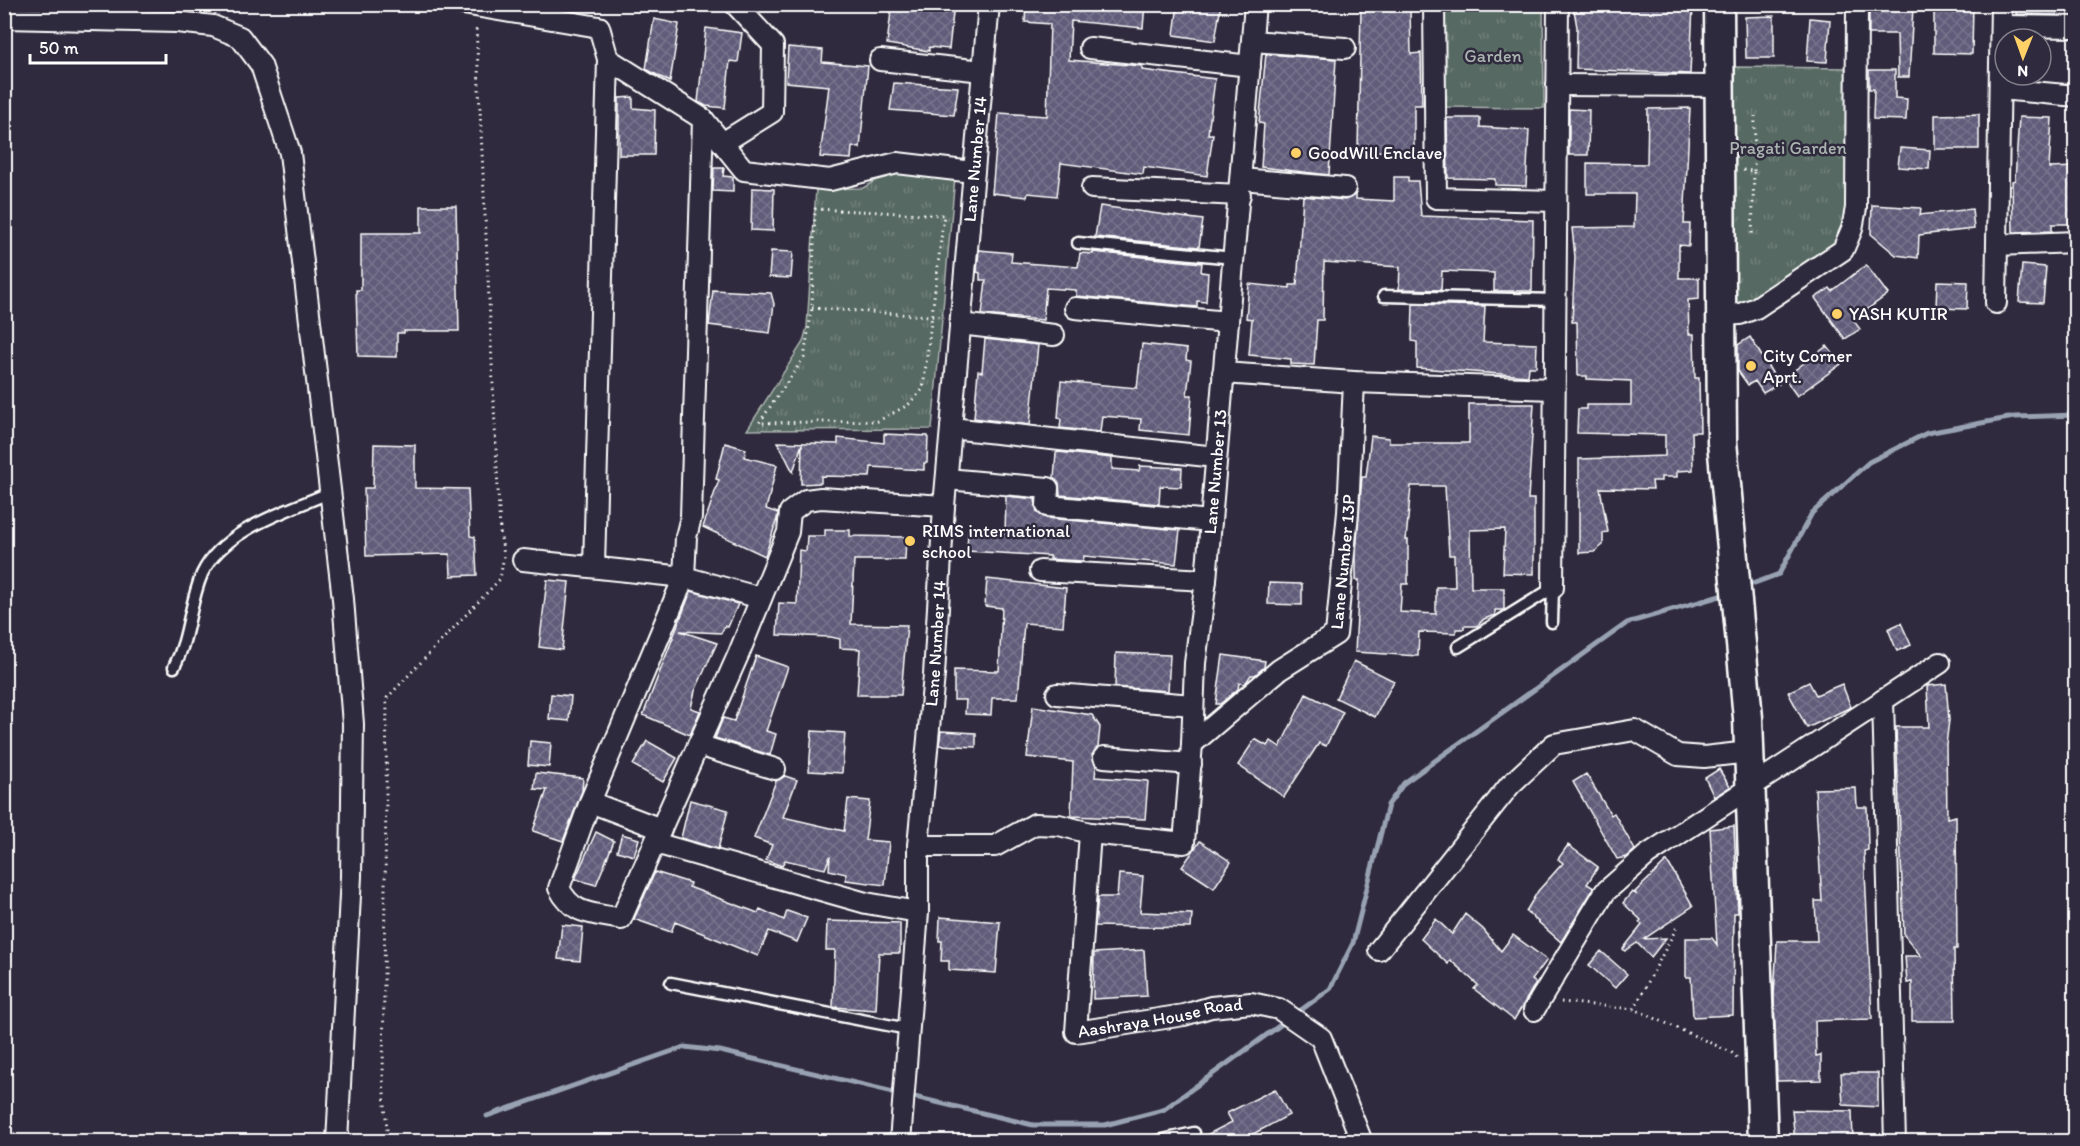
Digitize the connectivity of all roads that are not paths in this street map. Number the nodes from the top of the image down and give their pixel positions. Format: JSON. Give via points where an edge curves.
{"nodes":[{"id":1,"x":735,"y":4,"type":"edge"},
{"id":2,"x":989,"y":4,"type":"edge"},
{"id":3,"x":1255,"y":4,"type":"edge"},
{"id":4,"x":1434,"y":4,"type":"edge"},
{"id":5,"x":1558,"y":4,"type":"edge"},
{"id":6,"x":1719,"y":4,"type":"edge"},
{"id":7,"x":1857,"y":4,"type":"edge"},
{"id":8,"x":2001,"y":4,"type":"edge"},
{"id":9,"x":481,"y":6,"type":"edge"},
{"id":10,"x":4,"y":18,"type":"edge"},
{"id":11,"x":2001,"y":26,"type":"junction"},
{"id":12,"x":2076,"y":27,"type":"edge"},
{"id":13,"x":1252,"y":41,"type":"junction"},
{"id":14,"x":1090,"y":48,"type":"dead end"},
{"id":15,"x":1345,"y":48,"type":"dead end"},
{"id":16,"x":608,"y":59,"type":"junction"},
{"id":17,"x":880,"y":60,"type":"dead end"},
{"id":18,"x":1250,"y":66,"type":"junction"},
{"id":19,"x":983,"y":71,"type":"junction"},
{"id":20,"x":1557,"y":86,"type":"junction"},
{"id":21,"x":1720,"y":86,"type":"junction"},
{"id":22,"x":2000,"y":89,"type":"junction"},
{"id":23,"x":2076,"y":96,"type":"edge"},
{"id":24,"x":703,"y":119,"type":"junction"},
{"id":25,"x":724,"y":142,"type":"junction"},
{"id":26,"x":973,"y":172,"type":"junction"},
{"id":27,"x":1241,"y":187,"type":"junction"},
{"id":28,"x":1092,"y":188,"type":"dead end"},
{"id":29,"x":1345,"y":188,"type":"dead end"},
{"id":30,"x":1556,"y":201,"type":"junction"},
{"id":31,"x":2076,"y":242,"type":"edge"},
{"id":32,"x":1078,"y":243,"type":"dead end"},
{"id":33,"x":1996,"y":245,"type":"junction"},
{"id":34,"x":1234,"y":258,"type":"junction"},
{"id":35,"x":1384,"y":296,"type":"dead end"},
{"id":36,"x":1555,"y":300,"type":"junction"},
{"id":37,"x":1996,"y":303,"type":"dead end"},
{"id":38,"x":1076,"y":308,"type":"dead end"},
{"id":39,"x":1721,"y":315,"type":"junction"},
{"id":40,"x":960,"y":321,"type":"junction"},
{"id":41,"x":1228,"y":322,"type":"junction"},
{"id":42,"x":1054,"y":335,"type":"dead end"},
{"id":43,"x":1223,"y":373,"type":"junction"},
{"id":44,"x":1354,"y":382,"type":"junction"},
{"id":45,"x":1554,"y":389,"type":"junction"},
{"id":46,"x":951,"y":428,"type":"junction"},
{"id":47,"x":1216,"y":457,"type":"junction"},
{"id":48,"x":947,"y":479,"type":"junction"},
{"id":49,"x":331,"y":492,"type":"junction"},
{"id":50,"x":944,"y":507,"type":"junction"},
{"id":51,"x":1211,"y":521,"type":"junction"},
{"id":52,"x":523,"y":560,"type":"dead end"},
{"id":53,"x":594,"y":566,"type":"junction"},
{"id":54,"x":1040,"y":571,"type":"dead end"},
{"id":55,"x":684,"y":577,"type":"junction"},
{"id":56,"x":1206,"y":580,"type":"junction"},
{"id":57,"x":1552,"y":588,"type":"junction"},
{"id":58,"x":761,"y":598,"type":"junction"},
{"id":59,"x":1552,"y":621,"type":"dead end"},
{"id":60,"x":1458,"y":647,"type":"dead end"},
{"id":61,"x":1940,"y":663,"type":"dead end"},
{"id":62,"x":174,"y":667,"type":"dead end"},
{"id":63,"x":1057,"y":694,"type":"dead end"},
{"id":64,"x":1883,"y":700,"type":"junction"},
{"id":65,"x":1193,"y":705,"type":"junction"},
{"id":66,"x":1192,"y":744,"type":"junction"},
{"id":67,"x":698,"y":745,"type":"junction"},
{"id":68,"x":1749,"y":752,"type":"junction"},
{"id":69,"x":1104,"y":757,"type":"dead end"},
{"id":70,"x":1191,"y":764,"type":"junction"},
{"id":71,"x":775,"y":769,"type":"dead end"},
{"id":72,"x":1750,"y":787,"type":"junction"},
{"id":73,"x":590,"y":802,"type":"junction"},
{"id":74,"x":1090,"y":833,"type":"junction"},
{"id":75,"x":658,"y":836,"type":"junction"},
{"id":76,"x":918,"y":846,"type":"junction"},
{"id":77,"x":918,"y":912,"type":"junction"},
{"id":78,"x":1379,"y":950,"type":"dead end"},
{"id":79,"x":671,"y":982,"type":"dead end"},
{"id":80,"x":1537,"y":1005,"type":"road end"},
{"id":81,"x":908,"y":1029,"type":"junction"},
{"id":82,"x":1194,"y":1133,"type":"dead end"},
{"id":83,"x":900,"y":1140,"type":"edge"},
{"id":84,"x":337,"y":1142,"type":"edge"},
{"id":85,"x":1154,"y":1142,"type":"edge"},
{"id":86,"x":1362,"y":1142,"type":"edge"},
{"id":87,"x":1763,"y":1142,"type":"edge"},
{"id":88,"x":1895,"y":1142,"type":"edge"}],
"edges":[{"from":1,"to":25,"type":"street","via":[[773,45],[772,112]]},
{"from":2,"to":19,"type":"street","name":"Lane Number 14"},
{"from":3,"to":13,"type":"street","name":"Lane Number 13"},
{"from":4,"to":30,"type":"street","via":[[1436,198]]},
{"from":5,"to":20,"type":"street"},
{"from":6,"to":21,"type":"street"},
{"from":7,"to":39,"type":"street","via":[[1856,208],[1843,250],[1756,308]]},
{"from":8,"to":11,"type":"street"},
{"from":9,"to":16,"type":"street","via":[[599,27]]},
{"from":10,"to":49,"type":"street","via":[[213,26],[240,37],[261,65],[290,153]]},
{"from":11,"to":12,"type":"street"},
{"from":11,"to":22,"type":"street"},
{"from":13,"to":15,"type":"street"},
{"from":13,"to":18,"type":"street","name":"Lane Number 13"},
{"from":14,"to":18,"type":"street"},
{"from":16,"to":24,"type":"street"},
{"from":16,"to":53,"type":"street"},
{"from":17,"to":19,"type":"street"},
{"from":18,"to":27,"type":"street","name":"Lane Number 13"},
{"from":19,"to":26,"type":"street","name":"Lane Number 14"},
{"from":20,"to":21,"type":"street"},
{"from":20,"to":30,"type":"street"},
{"from":21,"to":39,"type":"street"},
{"from":22,"to":23,"type":"street"},
{"from":22,"to":33,"type":"street"},
{"from":24,"to":25,"type":"street"},
{"from":24,"to":55,"type":"street","via":[[691,517]]},
{"from":25,"to":26,"type":"street","via":[[744,170],[830,180],[897,163]]},
{"from":26,"to":40,"type":"street","name":"Lane Number 14"},
{"from":27,"to":28,"type":"street"},
{"from":27,"to":29,"type":"street"},
{"from":27,"to":34,"type":"street","name":"Lane Number 13"},
{"from":30,"to":36,"type":"street"},
{"from":31,"to":33,"type":"street"},
{"from":32,"to":34,"type":"lane"},
{"from":33,"to":37,"type":"street"},
{"from":34,"to":41,"type":"street","name":"Lane Number 13"},
{"from":35,"to":36,"type":"lane"},
{"from":36,"to":45,"type":"street"},
{"from":38,"to":41,"type":"street"},
{"from":39,"to":68,"type":"street","via":[[1722,442]]},
{"from":40,"to":42,"type":"street"},
{"from":40,"to":46,"type":"street","name":"Lane Number 14"},
{"from":41,"to":43,"type":"street","name":"Lane Number 13"},
{"from":43,"to":44,"type":"street"},
{"from":43,"to":47,"type":"street","name":"Lane Number 13"},
{"from":44,"to":45,"type":"street"},
{"from":44,"to":66,"type":"street","name":"Lane Number 13P","via":[[1348,512],[1336,634],[1279,670]]},
{"from":45,"to":57,"type":"street"},
{"from":46,"to":47,"type":"street"},
{"from":46,"to":48,"type":"street","name":"Lane Number 14"},
{"from":47,"to":51,"type":"street","name":"Lane Number 13"},
{"from":48,"to":50,"type":"street","name":"Lane Number 14"},
{"from":48,"to":51,"type":"street","via":[[1048,488],[1047,506]]},
{"from":49,"to":62,"type":"lane","via":[[225,543],[202,574],[186,639]]},
{"from":49,"to":84,"type":"street","via":[[352,724],[351,876]]},
{"from":50,"to":58,"type":"street","via":[[806,500],[790,512],[788,532]]},
{"from":50,"to":76,"type":"street","name":"Lane Number 14"},
{"from":51,"to":56,"type":"street","name":"Lane Number 13"},
{"from":52,"to":53,"type":"street"},
{"from":53,"to":55,"type":"street"},
{"from":54,"to":56,"type":"street"},
{"from":55,"to":58,"type":"street"},
{"from":55,"to":73,"type":"street"},
{"from":56,"to":65,"type":"street","name":"Lane Number 13"},
{"from":57,"to":59,"type":"lane"},
{"from":57,"to":60,"type":"lane"},
{"from":58,"to":67,"type":"street"},
{"from":61,"to":64,"type":"street"},
{"from":63,"to":65,"type":"street"},
{"from":64,"to":72,"type":"street"},
{"from":64,"to":88,"type":"street"},
{"from":65,"to":66,"type":"street","name":"Lane Number 13"},
{"from":66,"to":70,"type":"street","name":"Lane Number 13"},
{"from":67,"to":71,"type":"street"},
{"from":67,"to":75,"type":"street"},
{"from":68,"to":72,"type":"street"},
{"from":68,"to":78,"type":"street","via":[[1704,757],[1678,755],[1635,730],[1554,744],[1510,785]]},
{"from":69,"to":70,"type":"street"},
{"from":70,"to":74,"type":"street","name":"Lane Number 13","via":[[1184,843]]},
{"from":72,"to":80,"type":"street","via":[[1647,855],[1605,892]]},
{"from":72,"to":87,"type":"street"},
{"from":73,"to":75,"type":"street"},
{"from":73,"to":75,"type":"street","via":[[559,888],[567,904],[621,919]]},
{"from":74,"to":76,"type":"street","via":[[1035,824],[994,846]]},
{"from":74,"to":86,"type":"street","name":"Aashraya House Road","via":[[1076,1032],[1184,1015],[1211,1006],[1251,1003],[1280,1009],[1321,1038]]},
{"from":75,"to":77,"type":"street","via":[[866,903]]},
{"from":76,"to":77,"type":"street","name":"Lane Number 14"},
{"from":77,"to":81,"type":"street","name":"Lane Number 14"},
{"from":79,"to":81,"type":"lane"},
{"from":81,"to":83,"type":"street","name":"Lane Number 14"},
{"from":82,"to":85,"type":"lane"}]}
